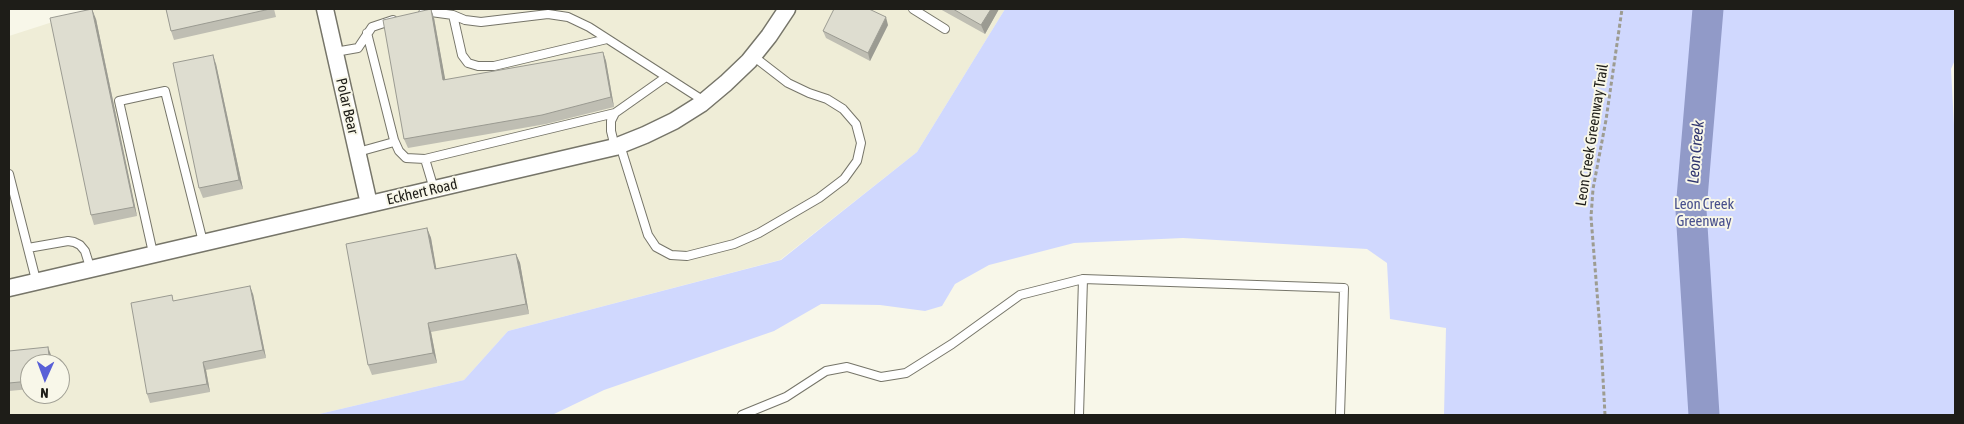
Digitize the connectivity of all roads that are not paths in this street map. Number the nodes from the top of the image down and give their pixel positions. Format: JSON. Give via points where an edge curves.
{"nodes":[{"id":1,"x":326,"y":9,"type":"edge"},
{"id":2,"x":787,"y":9,"type":"edge"},
{"id":3,"x":913,"y":9,"type":"edge"},
{"id":4,"x":415,"y":15,"type":"edge"},
{"id":5,"x":453,"y":15,"type":"junction"},
{"id":6,"x":399,"y":19,"type":"edge"},
{"id":7,"x":945,"y":29,"type":"dead end"},
{"id":8,"x":367,"y":33,"type":"junction"},
{"id":9,"x":607,"y":39,"type":"junction"},
{"id":10,"x":335,"y":52,"type":"junction"},
{"id":11,"x":753,"y":56,"type":"junction"},
{"id":12,"x":666,"y":77,"type":"junction"},
{"id":13,"x":704,"y":101,"type":"junction"},
{"id":14,"x":615,"y":113,"type":"junction"},
{"id":15,"x":394,"y":142,"type":"junction"},
{"id":16,"x":618,"y":146,"type":"junction"},
{"id":17,"x":358,"y":152,"type":"junction"},
{"id":18,"x":425,"y":159,"type":"junction"},
{"id":19,"x":9,"y":174,"type":"edge"},
{"id":20,"x":434,"y":189,"type":"junction"},
{"id":21,"x":369,"y":204,"type":"junction"},
{"id":22,"x":203,"y":242,"type":"junction"},
{"id":23,"x":28,"y":248,"type":"junction"},
{"id":24,"x":153,"y":253,"type":"junction"},
{"id":25,"x":90,"y":268,"type":"junction"},
{"id":26,"x":1083,"y":279,"type":"junction"},
{"id":27,"x":36,"y":280,"type":"junction"},
{"id":28,"x":9,"y":288,"type":"edge"},
{"id":29,"x":742,"y":415,"type":"edge"},
{"id":30,"x":1079,"y":415,"type":"edge"},
{"id":31,"x":1340,"y":415,"type":"edge"}],
"edges":[{"from":1,"to":10,"type":"street","name":"Polar Bear"},
{"from":2,"to":11,"type":"street","name":"Eckhert Road"},
{"from":3,"to":7,"type":"lane"},
{"from":4,"to":5,"type":"lane","via":[[431,12]]},
{"from":5,"to":9,"type":"lane","via":[[481,22],[548,14],[568,17]]},
{"from":5,"to":9,"type":"lane","via":[[462,55],[468,63],[478,66],[494,66]]},
{"from":6,"to":8,"type":"lane","via":[[372,27]]},
{"from":8,"to":10,"type":"lane","via":[[358,48]]},
{"from":8,"to":15,"type":"lane"},
{"from":9,"to":12,"type":"lane"},
{"from":10,"to":17,"type":"street","name":"Polar Bear"},
{"from":11,"to":13,"type":"street","name":"Eckhert Road"},
{"from":11,"to":16,"type":"lane","via":[[788,83],[843,109],[856,124],[861,142],[857,161],[844,179],[819,198],[734,244],[687,256],[670,255],[656,248],[648,235]]},
{"from":12,"to":13,"type":"lane"},
{"from":12,"to":14,"type":"lane"},
{"from":13,"to":16,"type":"street","name":"Eckhert Road","via":[[674,121]]},
{"from":14,"to":16,"type":"lane","via":[[611,132]]},
{"from":14,"to":18,"type":"lane"},
{"from":15,"to":17,"type":"lane"},
{"from":15,"to":18,"type":"lane","via":[[406,158]]},
{"from":16,"to":20,"type":"street","name":"Eckhert Road"},
{"from":17,"to":21,"type":"street","name":"Polar Bear"},
{"from":18,"to":20,"type":"lane"},
{"from":19,"to":23,"type":"lane"},
{"from":20,"to":21,"type":"street","name":"Eckhert Road"},
{"from":21,"to":22,"type":"street","name":"Eckhert Road"},
{"from":22,"to":24,"type":"street","name":"Eckhert Road"},
{"from":22,"to":24,"type":"lane","via":[[165,91],[119,101]]},
{"from":23,"to":25,"type":"lane","via":[[74,242],[85,250]]},
{"from":23,"to":27,"type":"lane"},
{"from":24,"to":25,"type":"street","name":"Eckhert Road"},
{"from":25,"to":27,"type":"street","name":"Eckhert Road"},
{"from":26,"to":29,"type":"lane","via":[[1020,295],[906,373],[881,377],[847,367],[826,371],[786,398]]},
{"from":26,"to":30,"type":"lane"},
{"from":26,"to":31,"type":"lane","via":[[1344,288]]},
{"from":27,"to":28,"type":"street","name":"Eckhert Road"}]}
